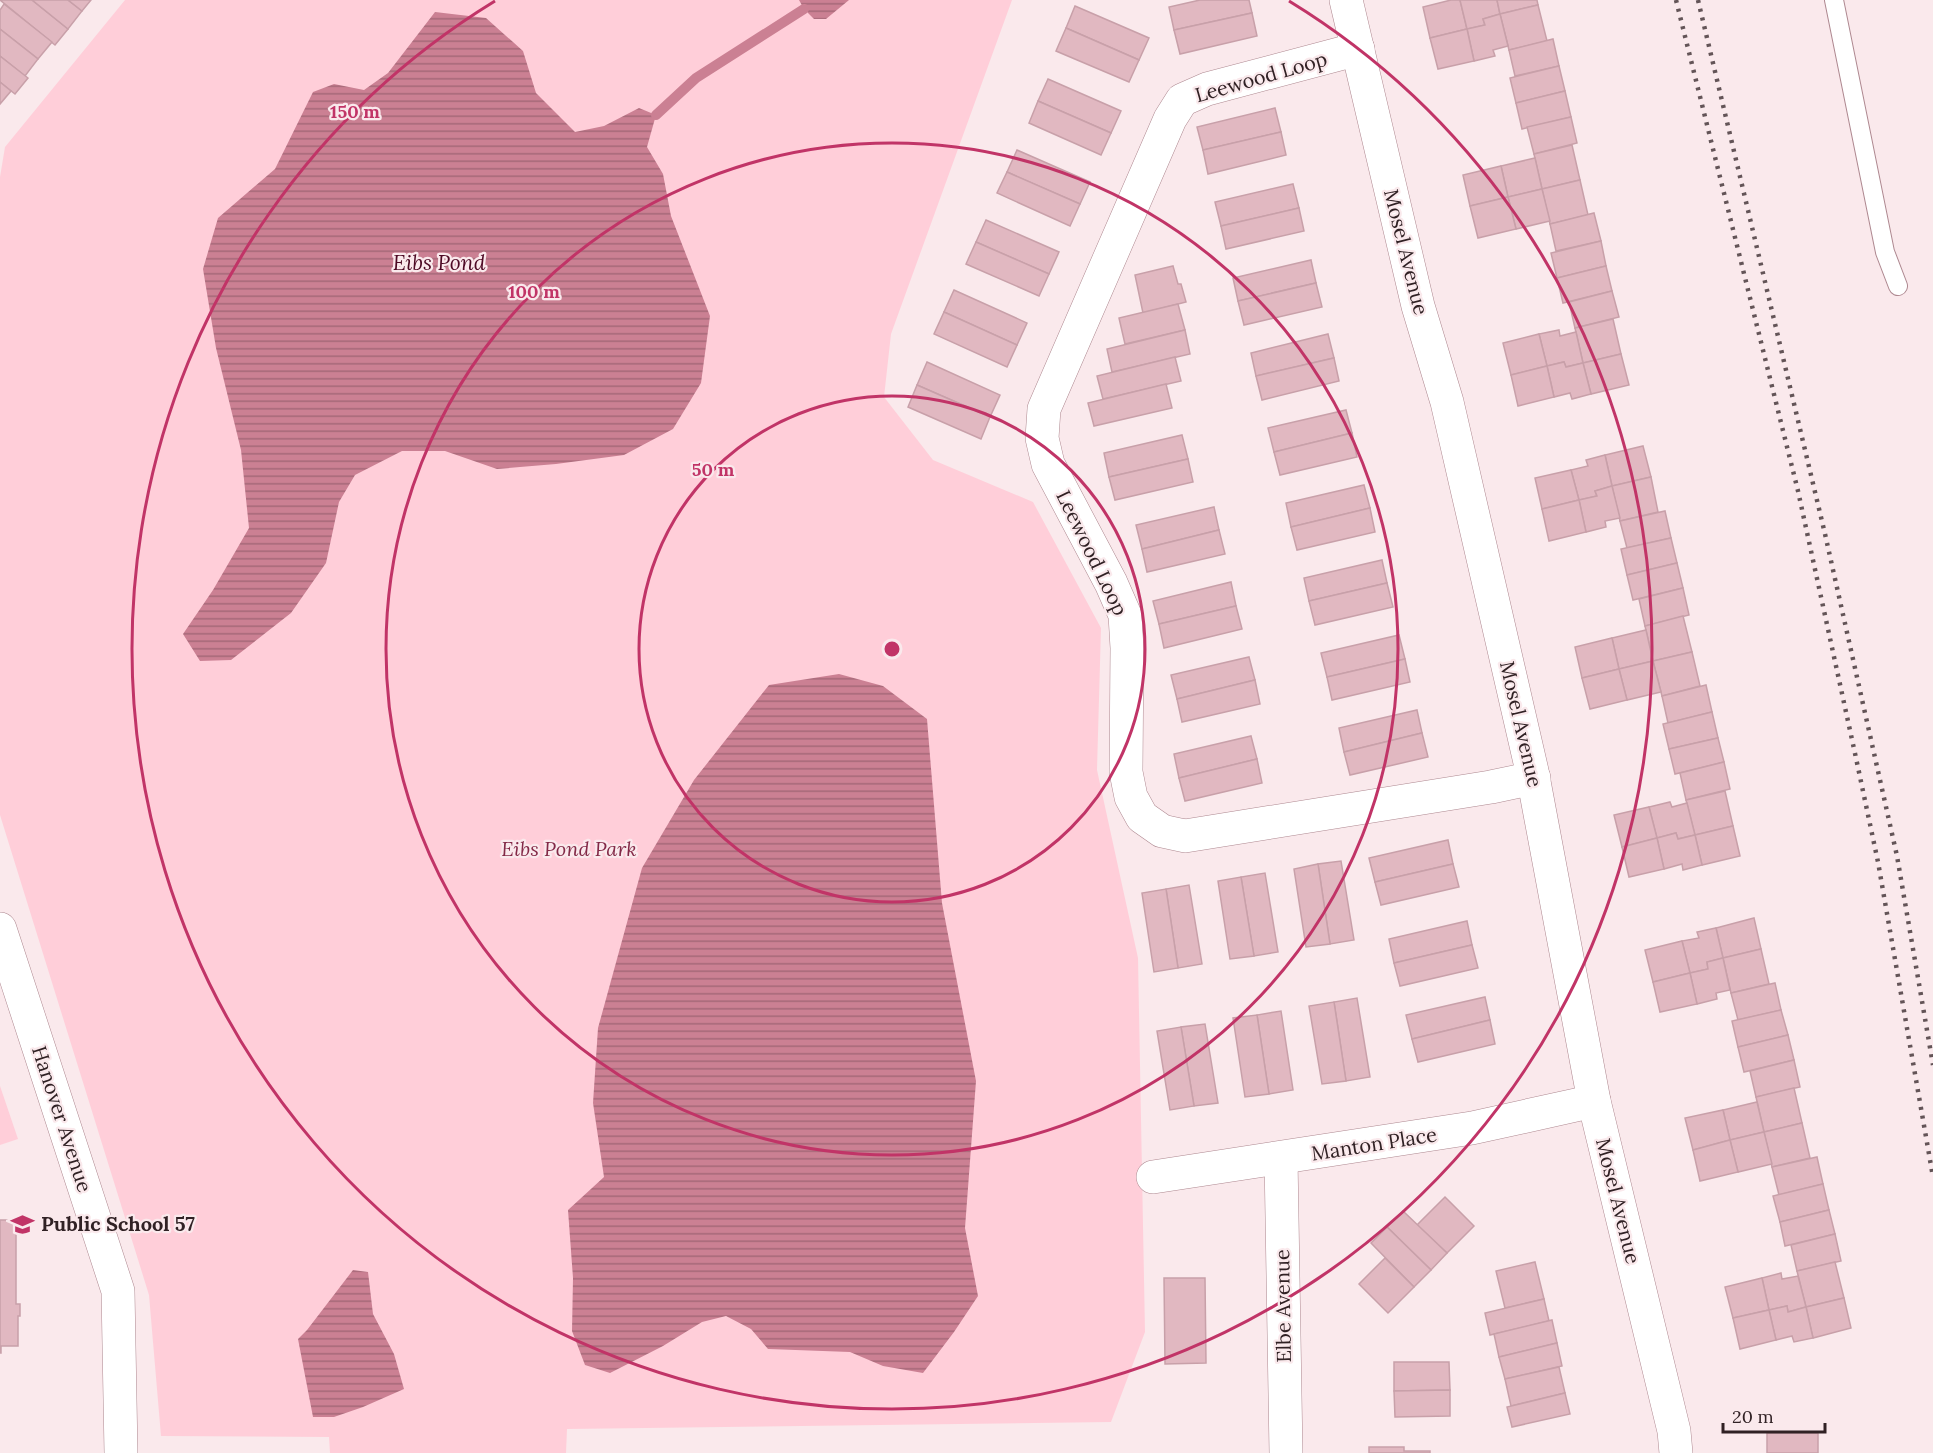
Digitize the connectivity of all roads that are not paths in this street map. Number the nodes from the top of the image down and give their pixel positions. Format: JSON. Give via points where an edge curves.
{"nodes":[{"id":1,"x":1346,"y":0,"type":"edge"},
{"id":2,"x":1834,"y":0,"type":"edge"},
{"id":3,"x":1358,"y":49,"type":"junction"},
{"id":4,"x":1898,"y":286,"type":"dead end"},
{"id":5,"x":1534,"y":778,"type":"junction"},
{"id":6,"x":0,"y":929,"type":"edge"},
{"id":7,"x":1594,"y":1101,"type":"junction"},
{"id":8,"x":1281,"y":1158,"type":"junction"},
{"id":9,"x":1153,"y":1177,"type":"dead end"},
{"id":10,"x":121,"y":1453,"type":"edge"},
{"id":11,"x":1286,"y":1453,"type":"edge"},
{"id":12,"x":1676,"y":1453,"type":"edge"}],
"edges":[{"from":1,"to":3,"type":"street","name":"Mosel Avenue"},
{"from":2,"to":4,"type":"lane","via":[[1886,252]]},
{"from":3,"to":5,"type":"street","name":"Mosel Avenue","via":[[1418,306],[1447,402]]},
{"from":3,"to":5,"type":"street","name":"Leewood Loop","via":[[1207,89],[1182,100],[1170,119],[1044,409],[1041,438],[1048,464],[1125,615],[1126,772],[1131,797],[1142,817],[1162,831],[1185,837]]},
{"from":5,"to":7,"type":"street","name":"Mosel Avenue"},
{"from":6,"to":10,"type":"street","name":"Hanover Avenue","via":[[118,1292]]},
{"from":7,"to":8,"type":"street","name":"Manton Place","via":[[1472,1128]]},
{"from":7,"to":12,"type":"street","name":"Mosel Avenue","via":[[1674,1431]]},
{"from":8,"to":9,"type":"street","name":"Manton Place"},
{"from":8,"to":11,"type":"street","name":"Elbe Avenue"}]}
